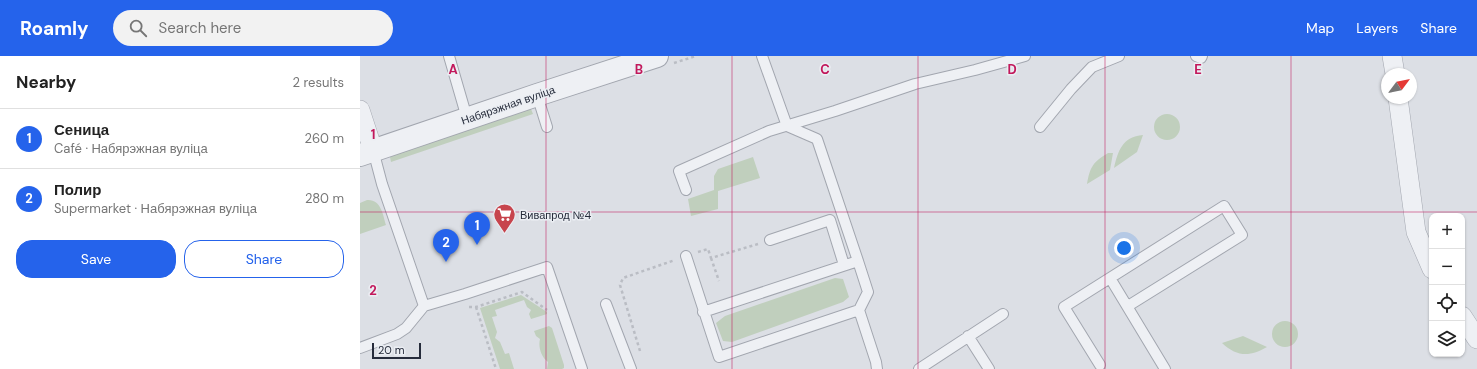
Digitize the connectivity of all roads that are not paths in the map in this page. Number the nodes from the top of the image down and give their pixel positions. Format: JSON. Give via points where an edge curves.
{"nodes":[{"id":1,"x":449,"y":56,"type":"edge"},
{"id":2,"x":657,"y":56,"type":"edge"},
{"id":3,"x":762,"y":56,"type":"edge"},
{"id":4,"x":1025,"y":56,"type":"edge"},
{"id":5,"x":1119,"y":56,"type":"edge"},
{"id":6,"x":1196,"y":56,"type":"edge"},
{"id":7,"x":1202,"y":56,"type":"edge"},
{"id":8,"x":1392,"y":56,"type":"edge"},
{"id":9,"x":1394,"y":68,"type":"edge"},
{"id":10,"x":536,"y":95,"type":"junction"},
{"id":11,"x":1399,"y":104,"type":"edge"},
{"id":12,"x":360,"y":110,"type":"edge"},
{"id":13,"x":467,"y":118,"type":"junction"},
{"id":14,"x":787,"y":126,"type":"junction"},
{"id":15,"x":547,"y":127,"type":"dead end"},
{"id":16,"x":1040,"y":127,"type":"dead end"},
{"id":17,"x":366,"y":153,"type":"edge"},
{"id":18,"x":686,"y":190,"type":"dead end"},
{"id":19,"x":770,"y":240,"type":"road end"},
{"id":20,"x":686,"y":256,"type":"road end"},
{"id":21,"x":858,"y":261,"type":"junction"},
{"id":22,"x":1429,"y":262,"type":"edge"},
{"id":23,"x":844,"y":265,"type":"junction"},
{"id":24,"x":1110,"y":278,"type":"junction"},
{"id":25,"x":606,"y":304,"type":"dead end"},
{"id":26,"x":424,"y":306,"type":"junction"},
{"id":27,"x":1128,"y":306,"type":"junction"},
{"id":28,"x":859,"y":310,"type":"junction"},
{"id":29,"x":704,"y":312,"type":"junction"},
{"id":30,"x":1002,"y":314,"type":"dead end"},
{"id":31,"x":1465,"y":321,"type":"edge"},
{"id":32,"x":968,"y":336,"type":"junction"},
{"id":33,"x":1477,"y":339,"type":"edge"},
{"id":34,"x":360,"y":348,"type":"edge"},
{"id":35,"x":1100,"y":365,"type":"dead end"},
{"id":36,"x":582,"y":369,"type":"edge"},
{"id":37,"x":631,"y":369,"type":"edge"},
{"id":38,"x":877,"y":369,"type":"edge"},
{"id":39,"x":919,"y":369,"type":"edge"},
{"id":40,"x":989,"y":369,"type":"edge"},
{"id":41,"x":1165,"y":369,"type":"edge"}],
"edges":[{"from":1,"to":13,"type":"lane"},
{"from":2,"to":10,"type":"street","name":"Набярэжная вуліца"},
{"from":3,"to":14,"type":"lane"},
{"from":4,"to":14,"type":"lane","via":[[915,84]]},
{"from":5,"to":16,"type":"lane","via":[[1092,67]]},
{"from":6,"to":7,"type":"lane"},
{"from":8,"to":9,"type":"street"},
{"from":10,"to":13,"type":"street","name":"Набярэжная вуліца"},
{"from":10,"to":15,"type":"lane"},
{"from":11,"to":22,"type":"street","via":[[1416,232]]},
{"from":12,"to":17,"type":"street"},
{"from":13,"to":17,"type":"street","name":"Набярэжная вуліца"},
{"from":14,"to":18,"type":"lane","via":[[769,131],[679,171]]},
{"from":14,"to":21,"type":"lane","via":[[817,139]]},
{"from":17,"to":26,"type":"lane","via":[[384,192]]},
{"from":19,"to":23,"type":"lane","via":[[830,220]]},
{"from":20,"to":29,"type":"lane"},
{"from":21,"to":23,"type":"lane"},
{"from":21,"to":28,"type":"lane","via":[[868,292]]},
{"from":23,"to":29,"type":"lane"},
{"from":24,"to":27,"type":"lane"},
{"from":24,"to":27,"type":"lane","via":[[1224,206],[1242,235]]},
{"from":24,"to":35,"type":"lane","via":[[1064,307]]},
{"from":25,"to":37,"type":"lane"},
{"from":26,"to":34,"type":"lane","via":[[406,328],[397,334]]},
{"from":26,"to":36,"type":"lane","via":[[547,267]]},
{"from":27,"to":41,"type":"lane"},
{"from":28,"to":29,"type":"lane","via":[[718,357]]},
{"from":28,"to":38,"type":"lane"},
{"from":30,"to":32,"type":"lane"},
{"from":31,"to":33,"type":"street"},
{"from":32,"to":39,"type":"lane"},
{"from":32,"to":40,"type":"lane"}]}
